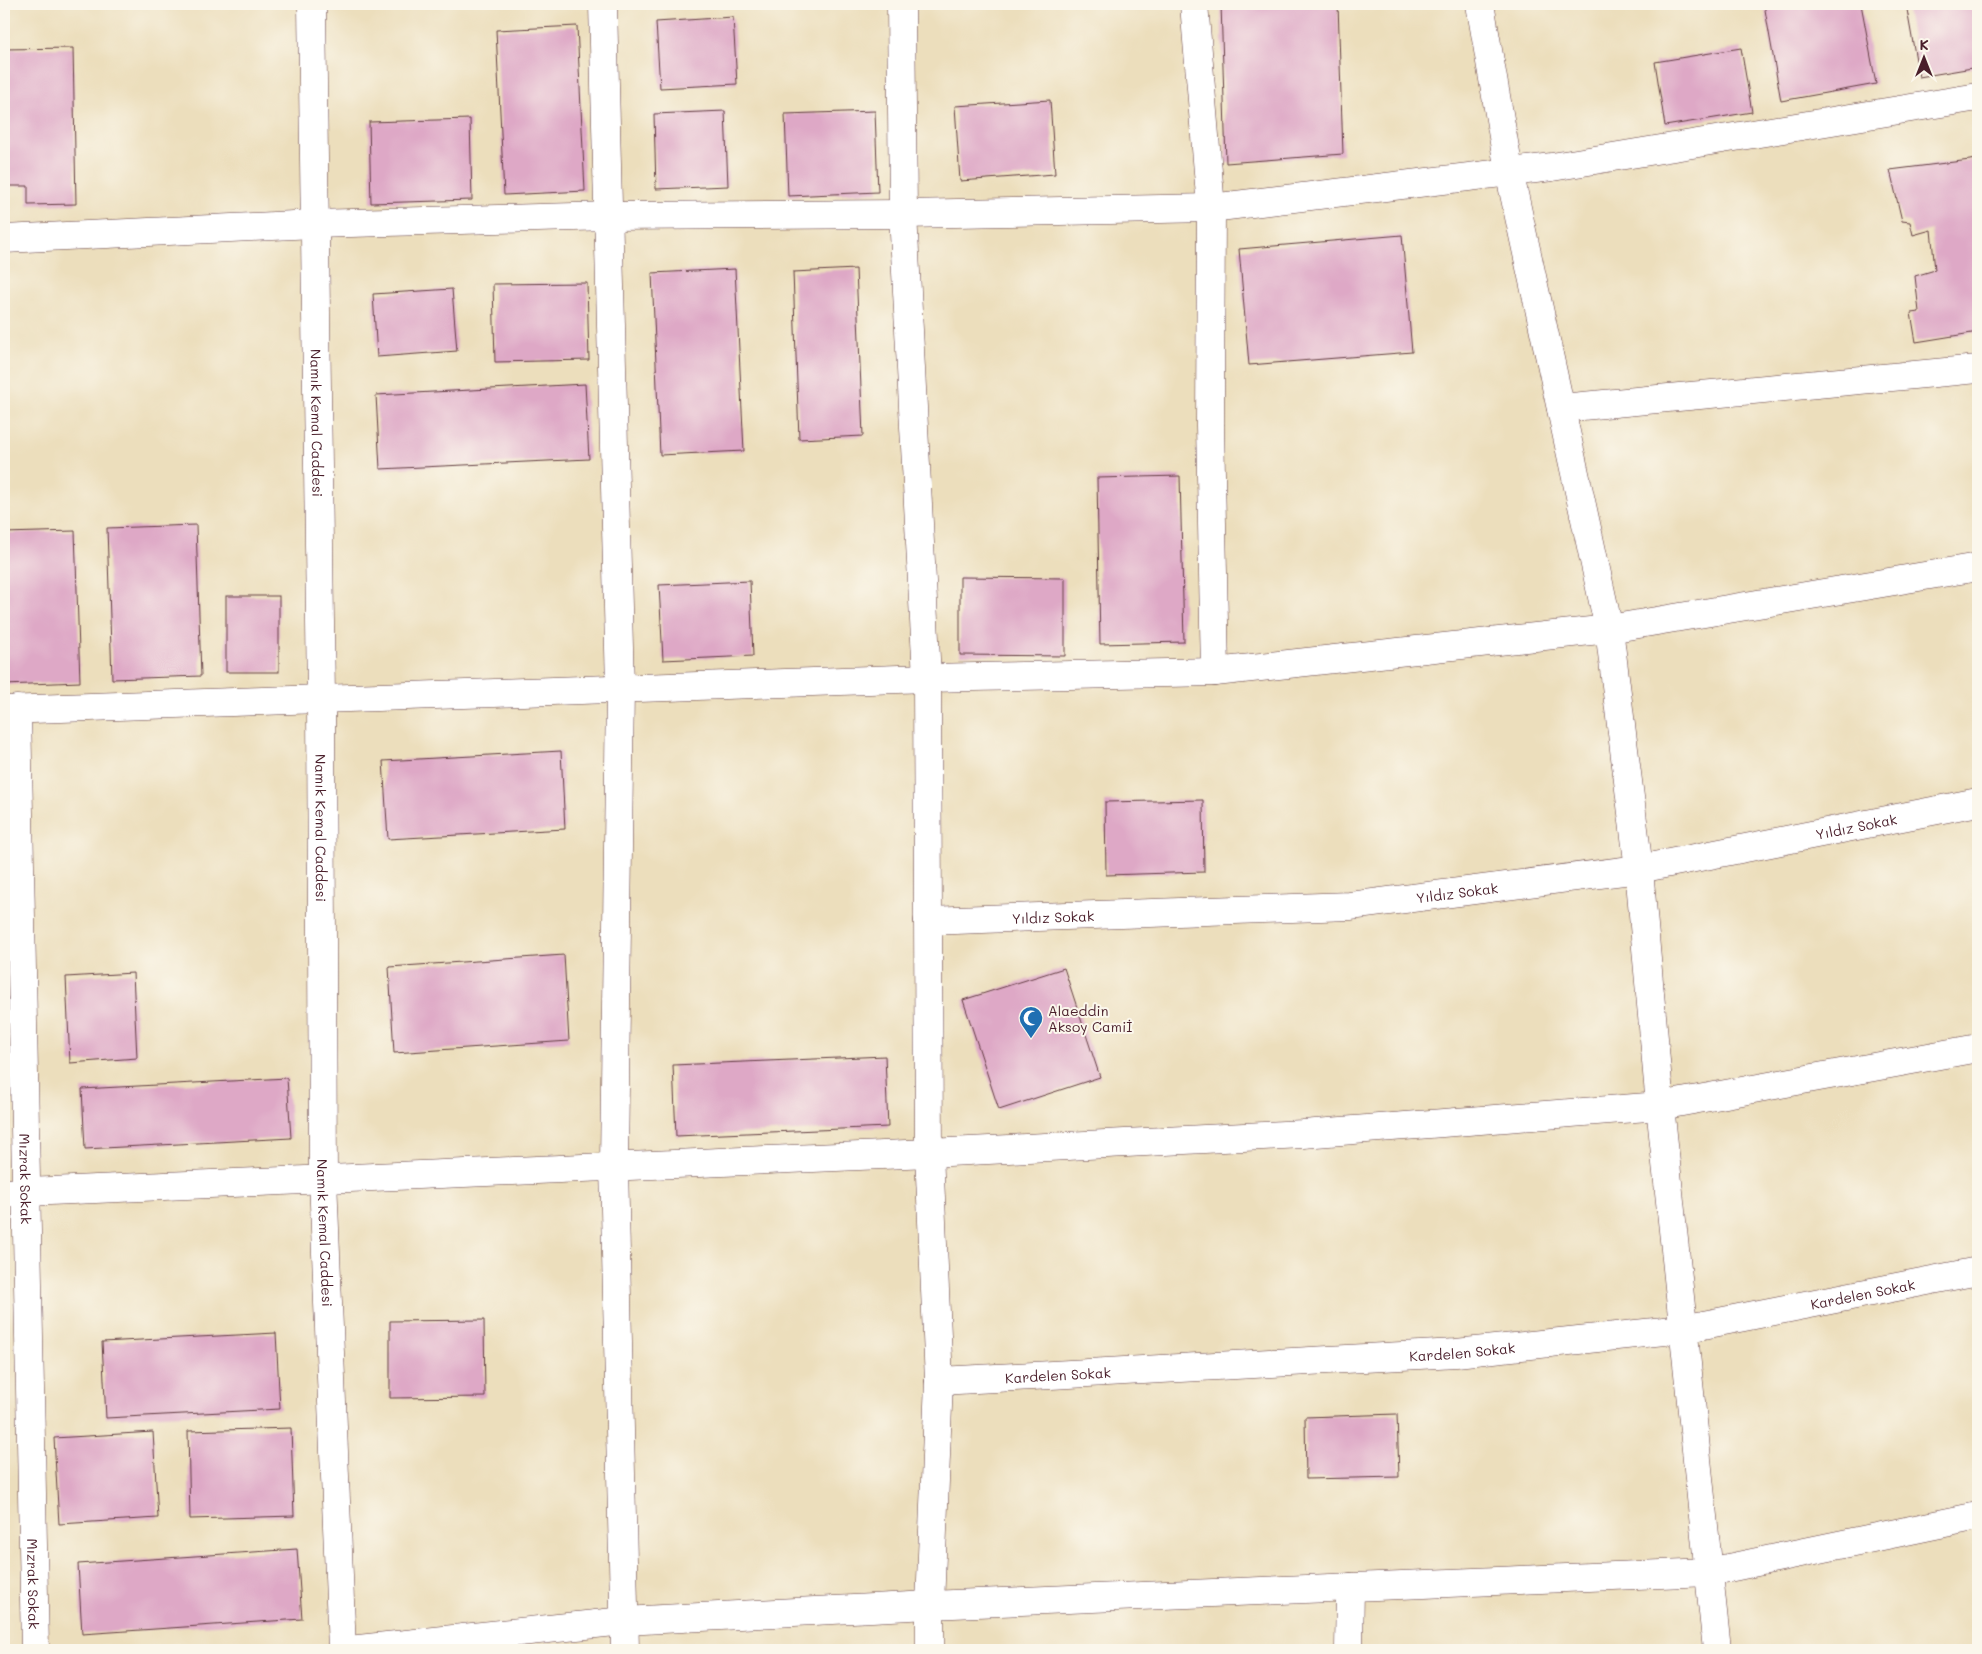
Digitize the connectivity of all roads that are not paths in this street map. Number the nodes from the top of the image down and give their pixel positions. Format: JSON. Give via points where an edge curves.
{"nodes":[{"id":1,"x":312,"y":4,"type":"edge"},
{"id":2,"x":603,"y":4,"type":"edge"},
{"id":3,"x":901,"y":4,"type":"edge"},
{"id":4,"x":1194,"y":4,"type":"edge"},
{"id":5,"x":1480,"y":4,"type":"edge"},
{"id":6,"x":1978,"y":97,"type":"edge"},
{"id":7,"x":1509,"y":171,"type":"junction"},
{"id":8,"x":1211,"y":208,"type":"junction"},
{"id":9,"x":903,"y":214,"type":"junction"},
{"id":10,"x":610,"y":216,"type":"junction"},
{"id":11,"x":314,"y":224,"type":"junction"},
{"id":12,"x":4,"y":239,"type":"edge"},
{"id":13,"x":1978,"y":369,"type":"edge"},
{"id":14,"x":1561,"y":408,"type":"junction"},
{"id":15,"x":1978,"y":567,"type":"edge"},
{"id":16,"x":1609,"y":629,"type":"junction"},
{"id":17,"x":1215,"y":672,"type":"junction"},
{"id":18,"x":927,"y":678,"type":"junction"},
{"id":19,"x":620,"y":688,"type":"junction"},
{"id":20,"x":321,"y":698,"type":"junction"},
{"id":21,"x":11,"y":709,"type":"edge"},
{"id":22,"x":1978,"y":802,"type":"edge"},
{"id":23,"x":1639,"y":869,"type":"junction"},
{"id":24,"x":928,"y":921,"type":"junction"},
{"id":25,"x":1978,"y":1048,"type":"edge"},
{"id":26,"x":1660,"y":1106,"type":"junction"},
{"id":27,"x":929,"y":1153,"type":"junction"},
{"id":28,"x":614,"y":1166,"type":"junction"},
{"id":29,"x":323,"y":1179,"type":"junction"},
{"id":30,"x":16,"y":1193,"type":"edge"},
{"id":31,"x":1978,"y":1272,"type":"edge"},
{"id":32,"x":1683,"y":1329,"type":"junction"},
{"id":33,"x":939,"y":1381,"type":"junction"},
{"id":34,"x":1978,"y":1516,"type":"edge"},
{"id":35,"x":1709,"y":1572,"type":"junction"},
{"id":36,"x":1350,"y":1587,"type":"junction"},
{"id":37,"x":930,"y":1605,"type":"junction"},
{"id":38,"x":624,"y":1621,"type":"junction"},
{"id":39,"x":35,"y":1650,"type":"edge"},
{"id":40,"x":342,"y":1650,"type":"edge"},
{"id":41,"x":349,"y":1650,"type":"edge"},
{"id":42,"x":625,"y":1650,"type":"edge"},
{"id":43,"x":930,"y":1650,"type":"edge"},
{"id":44,"x":1349,"y":1650,"type":"edge"},
{"id":45,"x":1717,"y":1650,"type":"edge"}],
"edges":[{"from":1,"to":11,"type":"street","name":"Namık Kemal Caddesi"},
{"from":2,"to":10,"type":"street"},
{"from":3,"to":9,"type":"street"},
{"from":4,"to":8,"type":"street"},
{"from":5,"to":7,"type":"street"},
{"from":6,"to":7,"type":"street","via":[[1552,167]]},
{"from":7,"to":8,"type":"street"},
{"from":7,"to":14,"type":"street"},
{"from":8,"to":9,"type":"street"},
{"from":8,"to":17,"type":"street","via":[[1210,425]]},
{"from":9,"to":10,"type":"street"},
{"from":9,"to":18,"type":"street"},
{"from":10,"to":11,"type":"street"},
{"from":10,"to":19,"type":"street"},
{"from":11,"to":12,"type":"street"},
{"from":11,"to":20,"type":"street","name":"Namık Kemal Caddesi"},
{"from":13,"to":14,"type":"street"},
{"from":14,"to":16,"type":"street"},
{"from":15,"to":16,"type":"street"},
{"from":16,"to":17,"type":"street"},
{"from":16,"to":23,"type":"street"},
{"from":17,"to":18,"type":"street"},
{"from":18,"to":19,"type":"street"},
{"from":18,"to":24,"type":"street"},
{"from":19,"to":20,"type":"street"},
{"from":19,"to":28,"type":"street"},
{"from":20,"to":21,"type":"street"},
{"from":20,"to":29,"type":"street","name":"Namık Kemal Caddesi"},
{"from":21,"to":30,"type":"street","name":"Mızrak Sokak"},
{"from":22,"to":23,"type":"street","name":"Yıldız Sokak"},
{"from":23,"to":24,"type":"street","name":"Yıldız Sokak","via":[[1350,906]]},
{"from":23,"to":26,"type":"street"},
{"from":24,"to":27,"type":"street"},
{"from":25,"to":26,"type":"street"},
{"from":26,"to":27,"type":"street","via":[[1303,1134]]},
{"from":26,"to":32,"type":"street"},
{"from":27,"to":28,"type":"street"},
{"from":27,"to":33,"type":"street"},
{"from":28,"to":29,"type":"street"},
{"from":28,"to":38,"type":"street"},
{"from":29,"to":30,"type":"street"},
{"from":29,"to":40,"type":"street","name":"Namık Kemal Caddesi"},
{"from":30,"to":39,"type":"street","name":"Mızrak Sokak"},
{"from":31,"to":32,"type":"street","name":"Kardelen Sokak"},
{"from":32,"to":33,"type":"street","name":"Kardelen Sokak","via":[[1456,1353]]},
{"from":32,"to":35,"type":"street"},
{"from":33,"to":37,"type":"street"},
{"from":34,"to":35,"type":"street"},
{"from":35,"to":36,"type":"street"},
{"from":35,"to":45,"type":"street"},
{"from":36,"to":37,"type":"street"},
{"from":36,"to":44,"type":"street"},
{"from":37,"to":38,"type":"street"},
{"from":37,"to":43,"type":"street"},
{"from":38,"to":41,"type":"street"},
{"from":38,"to":42,"type":"street"}]}
